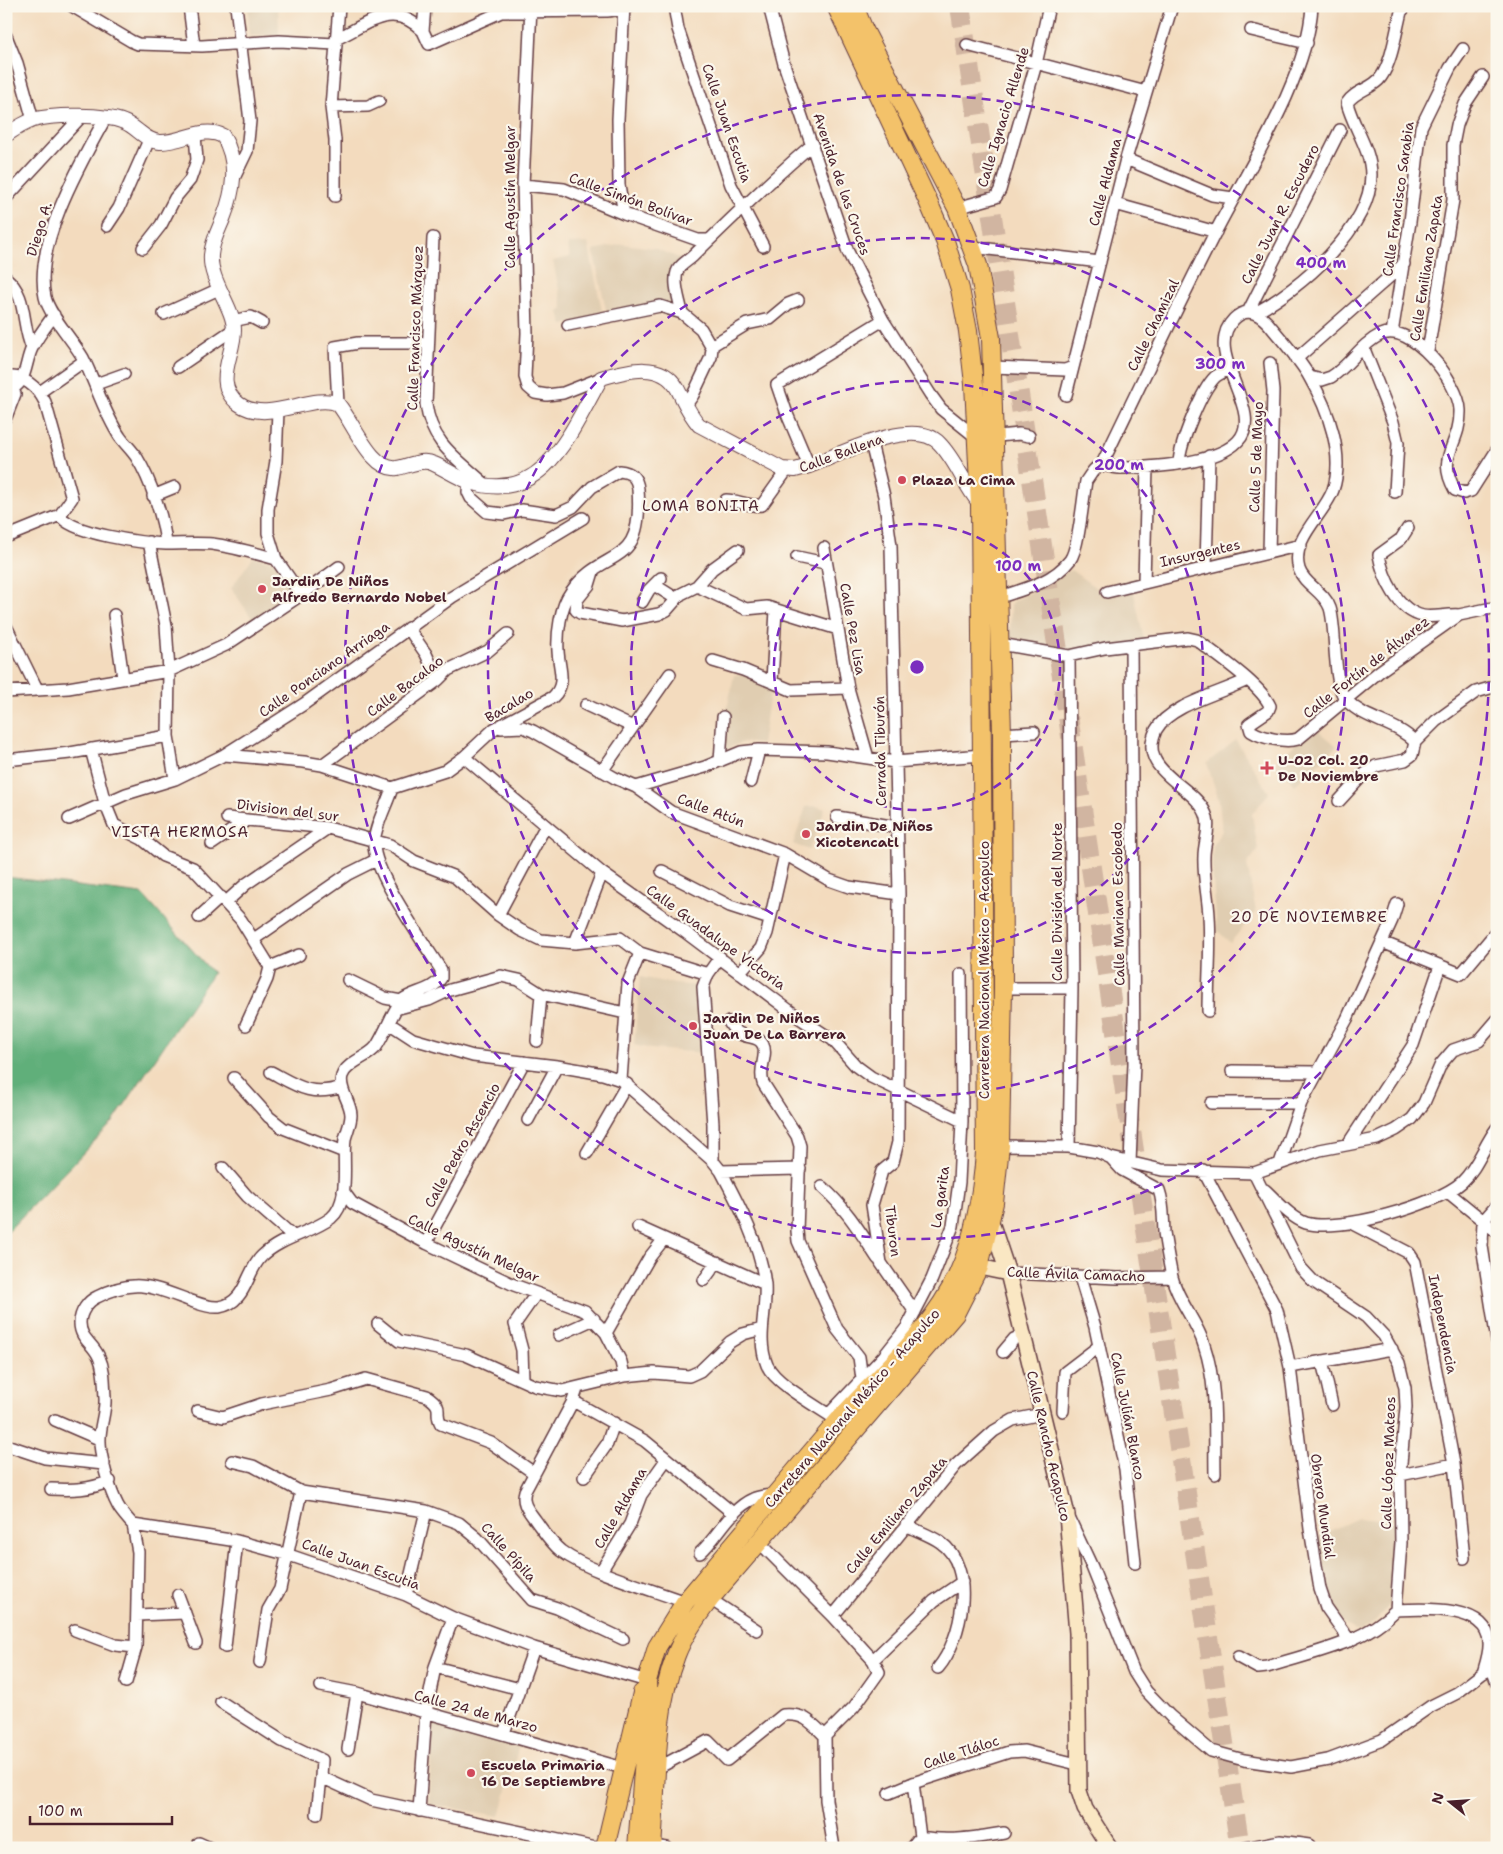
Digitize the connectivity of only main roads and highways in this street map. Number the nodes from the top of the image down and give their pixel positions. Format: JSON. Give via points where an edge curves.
{"nodes":[{"id":1,"x":836,"y":6,"type":"edge"},
{"id":2,"x":854,"y":6,"type":"edge"},
{"id":3,"x":978,"y":265,"type":"junction"},
{"id":4,"x":955,"y":274,"type":"junction"},
{"id":5,"x":986,"y":438,"type":"junction"},
{"id":6,"x":988,"y":504,"type":"junction"},
{"id":7,"x":991,"y":1222,"type":"junction"},
{"id":8,"x":979,"y":1267,"type":"junction"},
{"id":9,"x":1008,"y":1273,"type":"junction"},
{"id":10,"x":647,"y":1681,"type":"junction"},
{"id":11,"x":652,"y":1847,"type":"edge"},
{"id":12,"x":605,"y":1848,"type":"edge"},
{"id":13,"x":1110,"y":1848,"type":"edge"}],
"edges":[{"from":1,"to":4,"type":"main road","name":"Carretera Nacional México - Acapulco","via":[[927,199]]},
{"from":2,"to":3,"type":"main road","name":"Carretera Nacional México - Acapulco","via":[[957,208]]},
{"from":3,"to":4,"type":"main road"},
{"from":3,"to":5,"type":"main road","name":"Carretera Nacional México - Acapulco","via":[[993,367]]},
{"from":4,"to":5,"type":"main road","name":"Carretera Nacional México - Acapulco"},
{"from":5,"to":6,"type":"main road","name":"Carretera Nacional México - Acapulco"},
{"from":6,"to":7,"type":"main road","name":"Carretera Nacional México - Acapulco","via":[[1000,597],[1002,734],[1000,1146]]},
{"from":6,"to":10,"type":"main road","name":"Carretera Nacional México - Acapulco","via":[[982,755],[985,1153],[978,1213],[970,1242],[958,1274],[925,1326],[833,1417],[778,1494],[685,1602],[657,1647]]},
{"from":7,"to":8,"type":"main road","name":"Carretera Nacional México - Acapulco"},
{"from":7,"to":9,"type":"main road","name":"Calle Rancho Acapulco"},
{"from":8,"to":9,"type":"main road","name":"Calle Ávila Camacho"},
{"from":8,"to":11,"type":"main road","name":"Carretera Nacional México - Acapulco","via":[[955,1314],[936,1338],[694,1620],[676,1653],[664,1700]]},
{"from":9,"to":13,"type":"main road","name":"Calle Rancho Acapulco","via":[[1067,1515],[1078,1634],[1079,1791],[1085,1810]]},
{"from":10,"to":11,"type":"main road","name":"Carretera Nacional México - Acapulco"},
{"from":10,"to":12,"type":"main road","via":[[638,1704]]}]}
